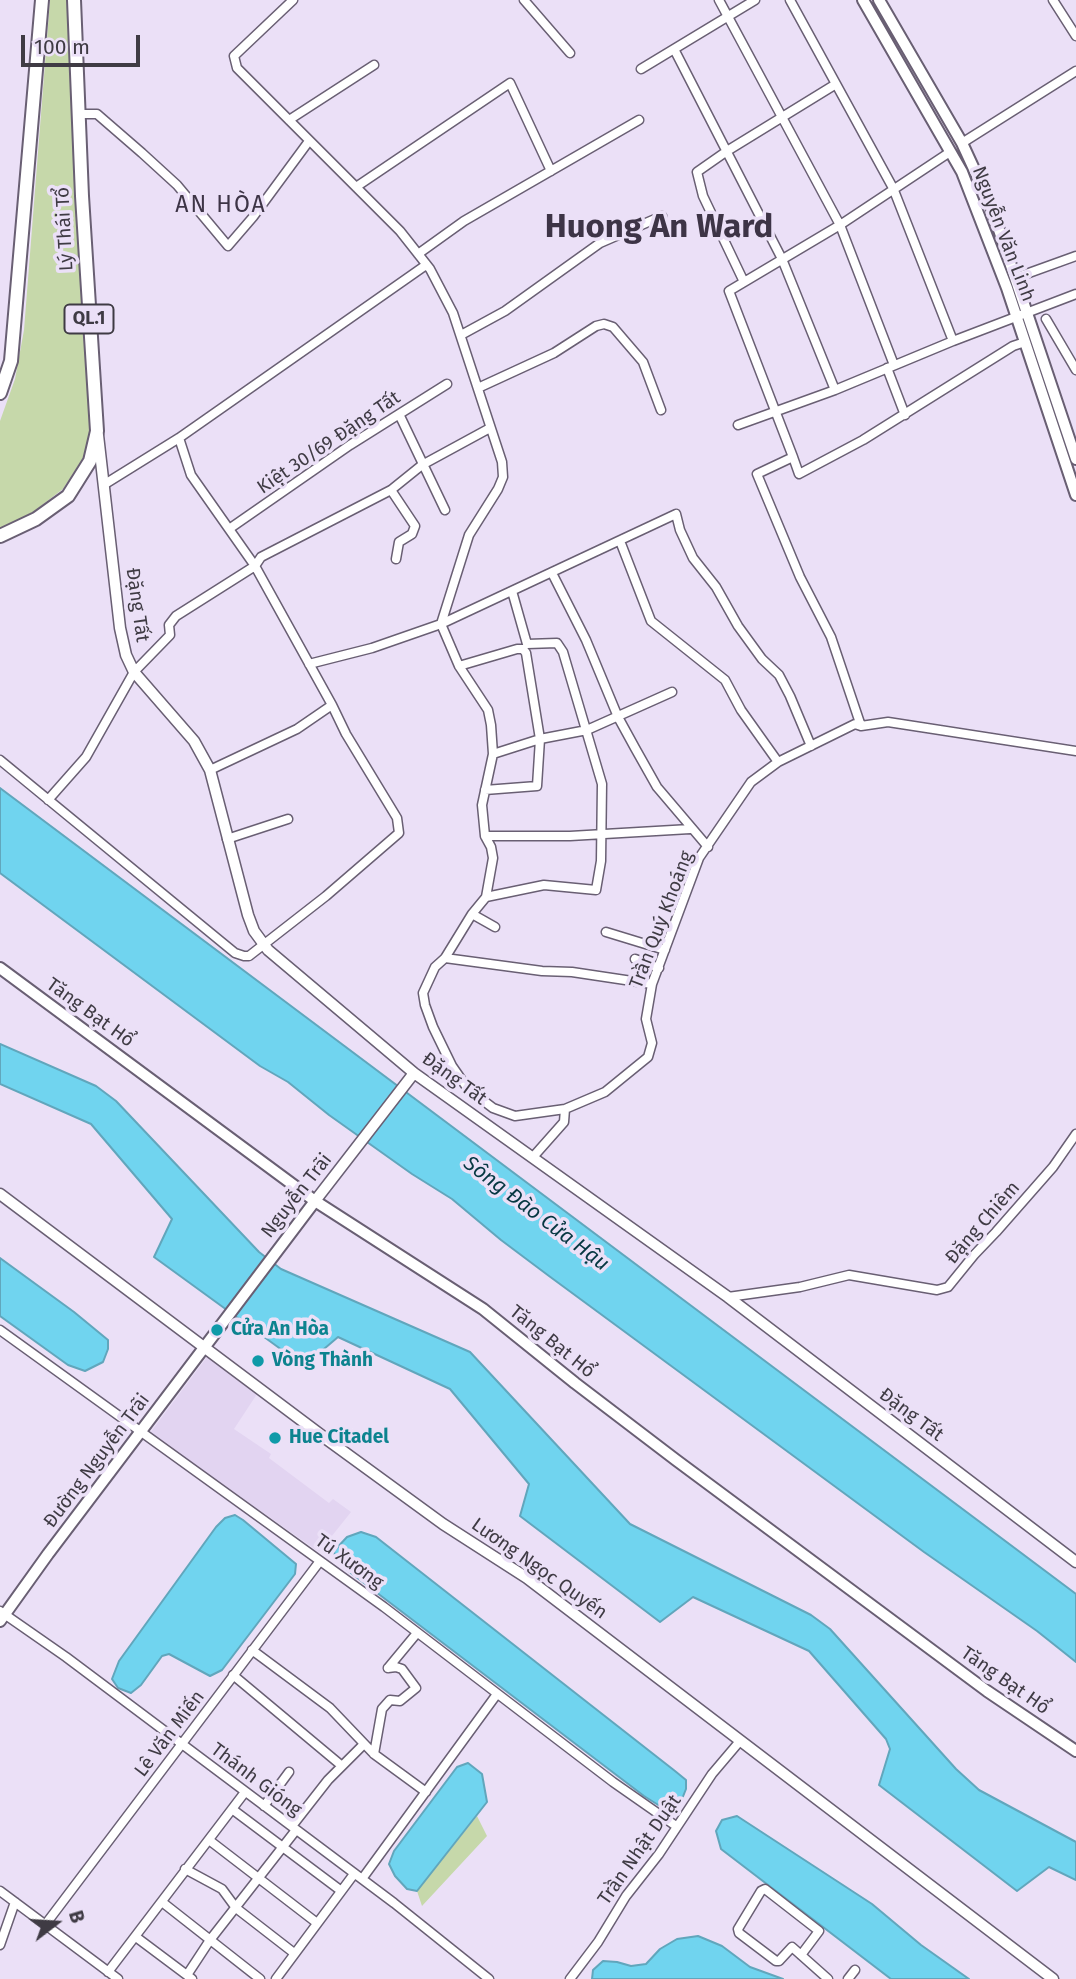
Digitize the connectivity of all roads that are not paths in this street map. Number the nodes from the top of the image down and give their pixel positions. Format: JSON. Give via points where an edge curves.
{"nodes":[{"id":1,"x":42,"y":0,"type":"edge"},
{"id":2,"x":74,"y":0,"type":"edge"},
{"id":3,"x":293,"y":0,"type":"edge"},
{"id":4,"x":524,"y":0,"type":"edge"},
{"id":5,"x":719,"y":0,"type":"edge"},
{"id":6,"x":755,"y":0,"type":"edge"},
{"id":7,"x":790,"y":0,"type":"edge"},
{"id":8,"x":863,"y":0,"type":"edge"},
{"id":9,"x":878,"y":0,"type":"edge"},
{"id":10,"x":1053,"y":0,"type":"edge"},
{"id":11,"x":729,"y":16,"type":"junction"},
{"id":12,"x":1076,"y":36,"type":"edge"},
{"id":13,"x":674,"y":49,"type":"junction"},
{"id":14,"x":570,"y":53,"type":"dead end"},
{"id":15,"x":374,"y":65,"type":"dead end"},
{"id":16,"x":917,"y":66,"type":"junction"},
{"id":17,"x":641,"y":69,"type":"dead end"},
{"id":18,"x":1076,"y":71,"type":"edge"},
{"id":19,"x":905,"y":74,"type":"junction"},
{"id":20,"x":836,"y":84,"type":"junction"},
{"id":21,"x":79,"y":114,"type":"junction"},
{"id":22,"x":782,"y":117,"type":"junction"},
{"id":23,"x":289,"y":120,"type":"junction"},
{"id":24,"x":639,"y":120,"type":"dead end"},
{"id":25,"x":310,"y":141,"type":"junction"},
{"id":26,"x":962,"y":144,"type":"junction"},
{"id":27,"x":727,"y":151,"type":"junction"},
{"id":28,"x":950,"y":152,"type":"junction"},
{"id":29,"x":551,"y":171,"type":"junction"},
{"id":30,"x":356,"y":187,"type":"junction"},
{"id":31,"x":893,"y":188,"type":"junction"},
{"id":32,"x":662,"y":216,"type":"dead end"},
{"id":33,"x":840,"y":225,"type":"junction"},
{"id":34,"x":418,"y":254,"type":"junction"},
{"id":35,"x":1076,"y":256,"type":"edge"},
{"id":36,"x":782,"y":259,"type":"junction"},
{"id":37,"x":426,"y":264,"type":"junction"},
{"id":38,"x":1015,"y":278,"type":"junction"},
{"id":39,"x":744,"y":282,"type":"junction"},
{"id":40,"x":1076,"y":294,"type":"edge"},
{"id":41,"x":1022,"y":316,"type":"junction"},
{"id":42,"x":1046,"y":319,"type":"dead end"},
{"id":43,"x":461,"y":335,"type":"junction"},
{"id":44,"x":953,"y":341,"type":"junction"},
{"id":45,"x":1025,"y":342,"type":"junction"},
{"id":46,"x":891,"y":367,"type":"junction"},
{"id":47,"x":1076,"y":370,"type":"edge"},
{"id":48,"x":447,"y":384,"type":"dead end"},
{"id":49,"x":478,"y":388,"type":"junction"},
{"id":50,"x":835,"y":390,"type":"junction"},
{"id":51,"x":0,"y":393,"type":"edge"},
{"id":52,"x":661,"y":410,"type":"dead end"},
{"id":53,"x":776,"y":412,"type":"junction"},
{"id":54,"x":399,"y":414,"type":"junction"},
{"id":55,"x":905,"y":415,"type":"junction"},
{"id":56,"x":738,"y":425,"type":"dead end"},
{"id":57,"x":490,"y":428,"type":"junction"},
{"id":58,"x":97,"y":431,"type":"junction"},
{"id":59,"x":178,"y":438,"type":"junction"},
{"id":60,"x":793,"y":457,"type":"junction"},
{"id":61,"x":1076,"y":459,"type":"edge"},
{"id":62,"x":422,"y":465,"type":"junction"},
{"id":63,"x":105,"y":484,"type":"junction"},
{"id":64,"x":391,"y":490,"type":"junction"},
{"id":65,"x":1076,"y":495,"type":"edge"},
{"id":66,"x":445,"y":510,"type":"dead end"},
{"id":67,"x":229,"y":529,"type":"junction"},
{"id":68,"x":0,"y":536,"type":"edge"},
{"id":69,"x":620,"y":541,"type":"junction"},
{"id":70,"x":396,"y":559,"type":"dead end"},
{"id":71,"x":255,"y":566,"type":"junction"},
{"id":72,"x":552,"y":573,"type":"junction"},
{"id":73,"x":512,"y":591,"type":"junction"},
{"id":74,"x":441,"y":624,"type":"junction"},
{"id":75,"x":527,"y":649,"type":"junction"},
{"id":76,"x":309,"y":664,"type":"junction"},
{"id":77,"x":458,"y":666,"type":"junction"},
{"id":78,"x":134,"y":672,"type":"junction"},
{"id":79,"x":672,"y":692,"type":"dead end"},
{"id":80,"x":332,"y":705,"type":"junction"},
{"id":81,"x":618,"y":717,"type":"junction"},
{"id":82,"x":861,"y":726,"type":"junction"},
{"id":83,"x":587,"y":730,"type":"junction"},
{"id":84,"x":540,"y":739,"type":"junction"},
{"id":85,"x":811,"y":746,"type":"junction"},
{"id":86,"x":1076,"y":751,"type":"edge"},
{"id":87,"x":493,"y":754,"type":"junction"},
{"id":88,"x":0,"y":760,"type":"edge"},
{"id":89,"x":778,"y":762,"type":"junction"},
{"id":90,"x":210,"y":771,"type":"junction"},
{"id":91,"x":485,"y":790,"type":"junction"},
{"id":92,"x":48,"y":800,"type":"junction"},
{"id":93,"x":288,"y":819,"type":"dead end"},
{"id":94,"x":690,"y":829,"type":"junction"},
{"id":95,"x":601,"y":834,"type":"junction"},
{"id":96,"x":485,"y":836,"type":"junction"},
{"id":97,"x":228,"y":839,"type":"junction"},
{"id":98,"x":708,"y":847,"type":"junction"},
{"id":99,"x":486,"y":897,"type":"junction"},
{"id":100,"x":472,"y":914,"type":"junction"},
{"id":101,"x":495,"y":926,"type":"dead end"},
{"id":102,"x":606,"y":932,"type":"dead end"},
{"id":103,"x":262,"y":944,"type":"junction"},
{"id":104,"x":665,"y":950,"type":"junction"},
{"id":105,"x":444,"y":958,"type":"junction"},
{"id":106,"x":635,"y":959,"type":"dead end"},
{"id":107,"x":0,"y":968,"type":"edge"},
{"id":108,"x":659,"y":968,"type":"junction"},
{"id":109,"x":652,"y":984,"type":"junction"},
{"id":110,"x":414,"y":1073,"type":"junction"},
{"id":111,"x":565,"y":1109,"type":"junction"},
{"id":112,"x":1076,"y":1134,"type":"edge"},
{"id":113,"x":533,"y":1157,"type":"junction"},
{"id":114,"x":0,"y":1195,"type":"edge"},
{"id":115,"x":315,"y":1201,"type":"junction"},
{"id":116,"x":728,"y":1297,"type":"junction"},
{"id":117,"x":223,"y":1322,"type":"joint"},
{"id":118,"x":0,"y":1330,"type":"edge"},
{"id":119,"x":205,"y":1347,"type":"junction"},
{"id":120,"x":141,"y":1430,"type":"junction"},
{"id":121,"x":320,"y":1561,"type":"junction"},
{"id":122,"x":1076,"y":1562,"type":"edge"},
{"id":123,"x":2,"y":1616,"type":"edge"},
{"id":124,"x":416,"y":1633,"type":"junction"},
{"id":125,"x":252,"y":1650,"type":"junction"},
{"id":126,"x":233,"y":1675,"type":"junction"},
{"id":127,"x":497,"y":1694,"type":"junction"},
{"id":128,"x":740,"y":1741,"type":"junction"},
{"id":129,"x":182,"y":1744,"type":"junction"},
{"id":130,"x":363,"y":1745,"type":"junction"},
{"id":131,"x":1076,"y":1751,"type":"edge"},
{"id":132,"x":374,"y":1754,"type":"junction"},
{"id":133,"x":342,"y":1766,"type":"junction"},
{"id":134,"x":289,"y":1772,"type":"dead end"},
{"id":135,"x":245,"y":1792,"type":"junction"},
{"id":136,"x":426,"y":1792,"type":"junction"},
{"id":137,"x":264,"y":1806,"type":"junction"},
{"id":138,"x":232,"y":1809,"type":"junction"},
{"id":139,"x":676,"y":1826,"type":"junction"},
{"id":140,"x":294,"y":1828,"type":"junction"},
{"id":141,"x":209,"y":1840,"type":"junction"},
{"id":142,"x":283,"y":1846,"type":"junction"},
{"id":143,"x":186,"y":1869,"type":"junction"},
{"id":144,"x":358,"y":1877,"type":"junction"},
{"id":145,"x":258,"y":1878,"type":"junction"},
{"id":146,"x":340,"y":1890,"type":"junction"},
{"id":147,"x":0,"y":1891,"type":"edge"},
{"id":148,"x":15,"y":1902,"type":"junction"},
{"id":149,"x":162,"y":1902,"type":"junction"},
{"id":150,"x":236,"y":1908,"type":"junction"},
{"id":151,"x":317,"y":1923,"type":"junction"},
{"id":152,"x":45,"y":1925,"type":"junction"},
{"id":153,"x":136,"y":1937,"type":"junction"},
{"id":154,"x":210,"y":1940,"type":"junction"},
{"id":155,"x":0,"y":1945,"type":"edge"},
{"id":156,"x":294,"y":1953,"type":"junction"},
{"id":157,"x":801,"y":1955,"type":"junction"},
{"id":158,"x":855,"y":1970,"type":"dead end"},
{"id":159,"x":108,"y":1972,"type":"junction"},
{"id":160,"x":190,"y":1977,"type":"edge"},
{"id":161,"x":118,"y":1979,"type":"edge"},
{"id":162,"x":260,"y":1979,"type":"edge"},
{"id":163,"x":276,"y":1979,"type":"edge"},
{"id":164,"x":489,"y":1979,"type":"edge"},
{"id":165,"x":570,"y":1979,"type":"edge"},
{"id":166,"x":828,"y":1979,"type":"edge"},
{"id":167,"x":848,"y":1979,"type":"edge"},
{"id":168,"x":1053,"y":1979,"type":"edge"}],
"edges":[{"from":1,"to":51,"type":"main road","name":"Lý Thái Tổ","via":[[11,361]]},
{"from":2,"to":21,"type":"main road","name":"Lý Thái Tổ","number":"QL.1"},
{"from":3,"to":23,"type":"street","via":[[234,56],[237,68]]},
{"from":4,"to":14,"type":"street"},
{"from":5,"to":11,"type":"street"},
{"from":6,"to":11,"type":"street"},
{"from":7,"to":20,"type":"street"},
{"from":8,"to":19,"type":"main road","name":"Nguyễn Văn Linh"},
{"from":9,"to":16,"type":"main road","name":"Nguyễn Văn Linh"},
{"from":10,"to":12,"type":"street"},
{"from":11,"to":13,"type":"street"},
{"from":11,"to":22,"type":"street"},
{"from":13,"to":17,"type":"street"},
{"from":13,"to":27,"type":"street"},
{"from":15,"to":23,"type":"street"},
{"from":16,"to":19,"type":"main road"},
{"from":16,"to":26,"type":"main road","name":"Nguyễn Văn Linh"},
{"from":18,"to":26,"type":"street"},
{"from":19,"to":28,"type":"main road","name":"Nguyễn Văn Linh"},
{"from":20,"to":22,"type":"street"},
{"from":20,"to":31,"type":"street"},
{"from":21,"to":25,"type":"street","via":[[97,114],[142,153],[177,185],[228,246]]},
{"from":21,"to":58,"type":"main road","name":"Lý Thái Tổ","number":"QL.1"},
{"from":22,"to":27,"type":"street"},
{"from":22,"to":33,"type":"street"},
{"from":23,"to":25,"type":"street"},
{"from":24,"to":29,"type":"street"},
{"from":25,"to":30,"type":"street"},
{"from":26,"to":38,"type":"main road","name":"Nguyễn Văn Linh","via":[[991,206]]},
{"from":27,"to":36,"type":"street"},
{"from":27,"to":39,"type":"street","via":[[698,170],[697,176]]},
{"from":28,"to":31,"type":"street"},
{"from":28,"to":41,"type":"main road","name":"Nguyễn Văn Linh"},
{"from":29,"to":30,"type":"street","via":[[510,83]]},
{"from":29,"to":34,"type":"street","via":[[464,221]]},
{"from":30,"to":34,"type":"street"},
{"from":31,"to":33,"type":"street"},
{"from":31,"to":44,"type":"street"},
{"from":32,"to":43,"type":"street","via":[[600,243],[505,311]]},
{"from":33,"to":36,"type":"street"},
{"from":33,"to":46,"type":"street"},
{"from":34,"to":37,"type":"street"},
{"from":35,"to":38,"type":"street"},
{"from":36,"to":39,"type":"street"},
{"from":36,"to":50,"type":"street"},
{"from":37,"to":43,"type":"street"},
{"from":37,"to":59,"type":"street"},
{"from":38,"to":41,"type":"main road","name":"Nguyễn Văn Linh"},
{"from":39,"to":53,"type":"street","via":[[729,291]]},
{"from":40,"to":41,"type":"street"},
{"from":41,"to":44,"type":"street"},
{"from":41,"to":45,"type":"main road","name":"Nguyễn Văn Linh"},
{"from":41,"to":61,"type":"main road","name":"Nguyễn Văn Linh"},
{"from":42,"to":47,"type":"street"},
{"from":43,"to":49,"type":"street"},
{"from":44,"to":46,"type":"street"},
{"from":45,"to":55,"type":"street"},
{"from":45,"to":65,"type":"main road","name":"Nguyễn Văn Linh"},
{"from":46,"to":50,"type":"street"},
{"from":46,"to":55,"type":"street"},
{"from":48,"to":54,"type":"street","name":"Kiệt 30/69 Đặng Tất"},
{"from":49,"to":52,"type":"street","via":[[604,324],[643,362]]},
{"from":49,"to":57,"type":"street"},
{"from":50,"to":53,"type":"street"},
{"from":53,"to":56,"type":"street"},
{"from":53,"to":60,"type":"street"},
{"from":54,"to":62,"type":"street"},
{"from":54,"to":67,"type":"street","name":"Kiệt 30/69 Đặng Tất"},
{"from":55,"to":60,"type":"street","via":[[799,474]]},
{"from":57,"to":62,"type":"street"},
{"from":57,"to":74,"type":"street","via":[[503,477],[469,535]]},
{"from":58,"to":63,"type":"street","name":"Đặng Tất"},
{"from":58,"to":68,"type":"main road","name":"Lý Thái Tổ","number":"QL.1","via":[[90,461],[68,496],[36,519]]},
{"from":59,"to":63,"type":"street"},
{"from":59,"to":67,"type":"street","via":[[191,475]]},
{"from":60,"to":82,"type":"street","via":[[757,474],[831,637]]},
{"from":62,"to":64,"type":"street"},
{"from":62,"to":66,"type":"street"},
{"from":63,"to":78,"type":"street","name":"Đặng Tất","via":[[120,628]]},
{"from":64,"to":70,"type":"street","via":[[415,526],[412,534],[399,542]]},
{"from":64,"to":71,"type":"street","via":[[261,557]]},
{"from":67,"to":71,"type":"street"},
{"from":69,"to":72,"type":"street"},
{"from":69,"to":85,"type":"street","via":[[676,514],[693,558],[762,659],[779,675]]},
{"from":69,"to":89,"type":"street","via":[[651,621],[725,680]]},
{"from":71,"to":76,"type":"street"},
{"from":71,"to":78,"type":"street","via":[[176,616],[169,625],[170,635]]},
{"from":72,"to":73,"type":"street"},
{"from":72,"to":81,"type":"street"},
{"from":73,"to":74,"type":"street"},
{"from":73,"to":75,"type":"street"},
{"from":74,"to":76,"type":"street"},
{"from":74,"to":77,"type":"street"},
{"from":75,"to":77,"type":"street"},
{"from":75,"to":83,"type":"street","via":[[557,643]]},
{"from":75,"to":84,"type":"street"},
{"from":76,"to":80,"type":"street"},
{"from":77,"to":87,"type":"street","via":[[488,710]]},
{"from":78,"to":90,"type":"street","name":"Đặng Tất","via":[[194,741]]},
{"from":78,"to":92,"type":"street","via":[[86,757]]},
{"from":79,"to":81,"type":"street"},
{"from":80,"to":90,"type":"street","via":[[297,729]]},
{"from":80,"to":103,"type":"street","via":[[397,818],[399,833]]},
{"from":81,"to":83,"type":"street"},
{"from":81,"to":94,"type":"street","via":[[657,787]]},
{"from":82,"to":85,"type":"street","name":"Trần Quý Khoáng","via":[[855,724]]},
{"from":82,"to":86,"type":"street","name":"Trần Quý Khoáng","via":[[887,722]]},
{"from":83,"to":84,"type":"street"},
{"from":83,"to":95,"type":"street","via":[[602,784]]},
{"from":84,"to":87,"type":"street"},
{"from":84,"to":91,"type":"street","via":[[537,786]]},
{"from":85,"to":89,"type":"street","name":"Trần Quý Khoáng"},
{"from":87,"to":91,"type":"street"},
{"from":88,"to":92,"type":"street"},
{"from":89,"to":98,"type":"street","name":"Trần Quý Khoáng","via":[[751,782]]},
{"from":90,"to":97,"type":"street","name":"Đặng Tất"},
{"from":91,"to":96,"type":"street"},
{"from":92,"to":103,"type":"street","via":[[235,953],[249,956]]},
{"from":93,"to":97,"type":"street"},
{"from":94,"to":95,"type":"street"},
{"from":94,"to":98,"type":"street"},
{"from":95,"to":96,"type":"street"},
{"from":95,"to":99,"type":"street","via":[[596,890],[544,885]]},
{"from":96,"to":99,"type":"street","via":[[493,859]]},
{"from":97,"to":103,"type":"street","name":"Đặng Tất","via":[[248,915]]},
{"from":98,"to":104,"type":"street","name":"Trần Quý Khoáng","via":[[699,858]]},
{"from":99,"to":100,"type":"street","name":"Trần Quý Khoáng"},
{"from":100,"to":101,"type":"street"},
{"from":100,"to":105,"type":"street","name":"Trần Quý Khoáng"},
{"from":102,"to":104,"type":"street"},
{"from":103,"to":110,"type":"street","name":"Đặng Tất"},
{"from":104,"to":108,"type":"street","name":"Trần Quý Khoáng"},
{"from":105,"to":109,"type":"street"},
{"from":105,"to":111,"type":"street","name":"Trần Quý Khoáng","via":[[423,993],[433,1027],[468,1089],[493,1108],[515,1116]]},
{"from":106,"to":108,"type":"street"},
{"from":107,"to":115,"type":"main road","name":"Tăng Bạt Hổ"},
{"from":108,"to":109,"type":"street","name":"Trần Quý Khoáng"},
{"from":109,"to":111,"type":"street","name":"Trần Quý Khoáng","via":[[646,1019],[652,1043],[648,1057],[605,1092]]},
{"from":110,"to":113,"type":"street","name":"Đặng Tất"},
{"from":110,"to":115,"type":"street","name":"Nguyễn Trãi"},
{"from":111,"to":113,"type":"street","via":[[564,1122]]},
{"from":112,"to":116,"type":"street","name":"Đặng Chiêm","via":[[1053,1167],[948,1287],[937,1290],[849,1275]]},
{"from":113,"to":116,"type":"street","name":"Đặng Tất"},
{"from":114,"to":119,"type":"street","name":"Lương Ngọc Quyến"},
{"from":115,"to":117,"type":"main road","name":"Nguyễn Trãi"},
{"from":115,"to":131,"type":"main road","name":"Tăng Bạt Hổ","via":[[484,1309],[676,1460],[987,1691]]},
{"from":116,"to":122,"type":"street","name":"Đặng Tất"},
{"from":117,"to":119,"type":"main road","name":"Đường Nguyễn Trãi"},
{"from":118,"to":120,"type":"street","name":"Tú Xương"},
{"from":119,"to":120,"type":"main road","name":"Đường Nguyễn Trãi"},
{"from":119,"to":128,"type":"street","name":"Lương Ngọc Quyến","via":[[443,1524],[527,1578]]},
{"from":120,"to":121,"type":"street","name":"Tú Xương"},
{"from":120,"to":123,"type":"main road","name":"Đường Nguyễn Trãi"},
{"from":121,"to":124,"type":"street","name":"Tú Xương"},
{"from":121,"to":125,"type":"street","name":"Lê Văn Miến"},
{"from":123,"to":129,"type":"street","name":"Thánh Gióng"},
{"from":124,"to":127,"type":"street","name":"Tú Xương"},
{"from":124,"to":132,"type":"street","via":[[388,1668],[402,1669],[416,1688],[382,1709]]},
{"from":125,"to":126,"type":"street","name":"Lê Văn Miến"},
{"from":125,"to":130,"type":"street","via":[[330,1708]]},
{"from":126,"to":129,"type":"street","name":"Lê Văn Miến"},
{"from":126,"to":133,"type":"street"},
{"from":127,"to":136,"type":"street"},
{"from":127,"to":139,"type":"street","name":"Tú Xương"},
{"from":128,"to":139,"type":"street","name":"Trần Nhật Duật"},
{"from":128,"to":168,"type":"street","name":"Lương Ngọc Quyến"},
{"from":129,"to":135,"type":"street","name":"Thánh Gióng"},
{"from":129,"to":152,"type":"street","name":"Lê Văn Miến"},
{"from":130,"to":132,"type":"street"},
{"from":130,"to":133,"type":"street"},
{"from":132,"to":136,"type":"street"},
{"from":133,"to":140,"type":"street"},
{"from":134,"to":137,"type":"street"},
{"from":135,"to":137,"type":"street","name":"Thánh Gióng"},
{"from":135,"to":138,"type":"street"},
{"from":136,"to":144,"type":"street"},
{"from":137,"to":140,"type":"street","name":"Thánh Gióng"},
{"from":138,"to":141,"type":"street"},
{"from":138,"to":142,"type":"street"},
{"from":139,"to":165,"type":"street","name":"Trần Nhật Duật"},
{"from":140,"to":142,"type":"street"},
{"from":140,"to":144,"type":"street","name":"Thánh Gióng"},
{"from":141,"to":143,"type":"street"},
{"from":141,"to":145,"type":"street"},
{"from":142,"to":145,"type":"street"},
{"from":142,"to":146,"type":"street"},
{"from":143,"to":149,"type":"street"},
{"from":143,"to":150,"type":"street","via":[[222,1889]]},
{"from":144,"to":146,"type":"street"},
{"from":144,"to":164,"type":"street","name":"Thánh Gióng"},
{"from":145,"to":150,"type":"street"},
{"from":145,"to":151,"type":"street"},
{"from":146,"to":151,"type":"street"},
{"from":147,"to":148,"type":"street"},
{"from":148,"to":152,"type":"street"},
{"from":148,"to":155,"type":"street"},
{"from":149,"to":153,"type":"street"},
{"from":149,"to":154,"type":"street"},
{"from":150,"to":154,"type":"street"},
{"from":150,"to":156,"type":"street"},
{"from":151,"to":156,"type":"street"},
{"from":152,"to":159,"type":"street"},
{"from":153,"to":159,"type":"street"},
{"from":153,"to":160,"type":"street"},
{"from":154,"to":160,"type":"street"},
{"from":154,"to":162,"type":"street"},
{"from":156,"to":163,"type":"street"},
{"from":157,"to":157,"type":"street","via":[[819,1931],[765,1889],[761,1891],[739,1933],[776,1961],[792,1947]]},
{"from":157,"to":166,"type":"street"},
{"from":158,"to":167,"type":"street"},
{"from":159,"to":161,"type":"street"}]}
